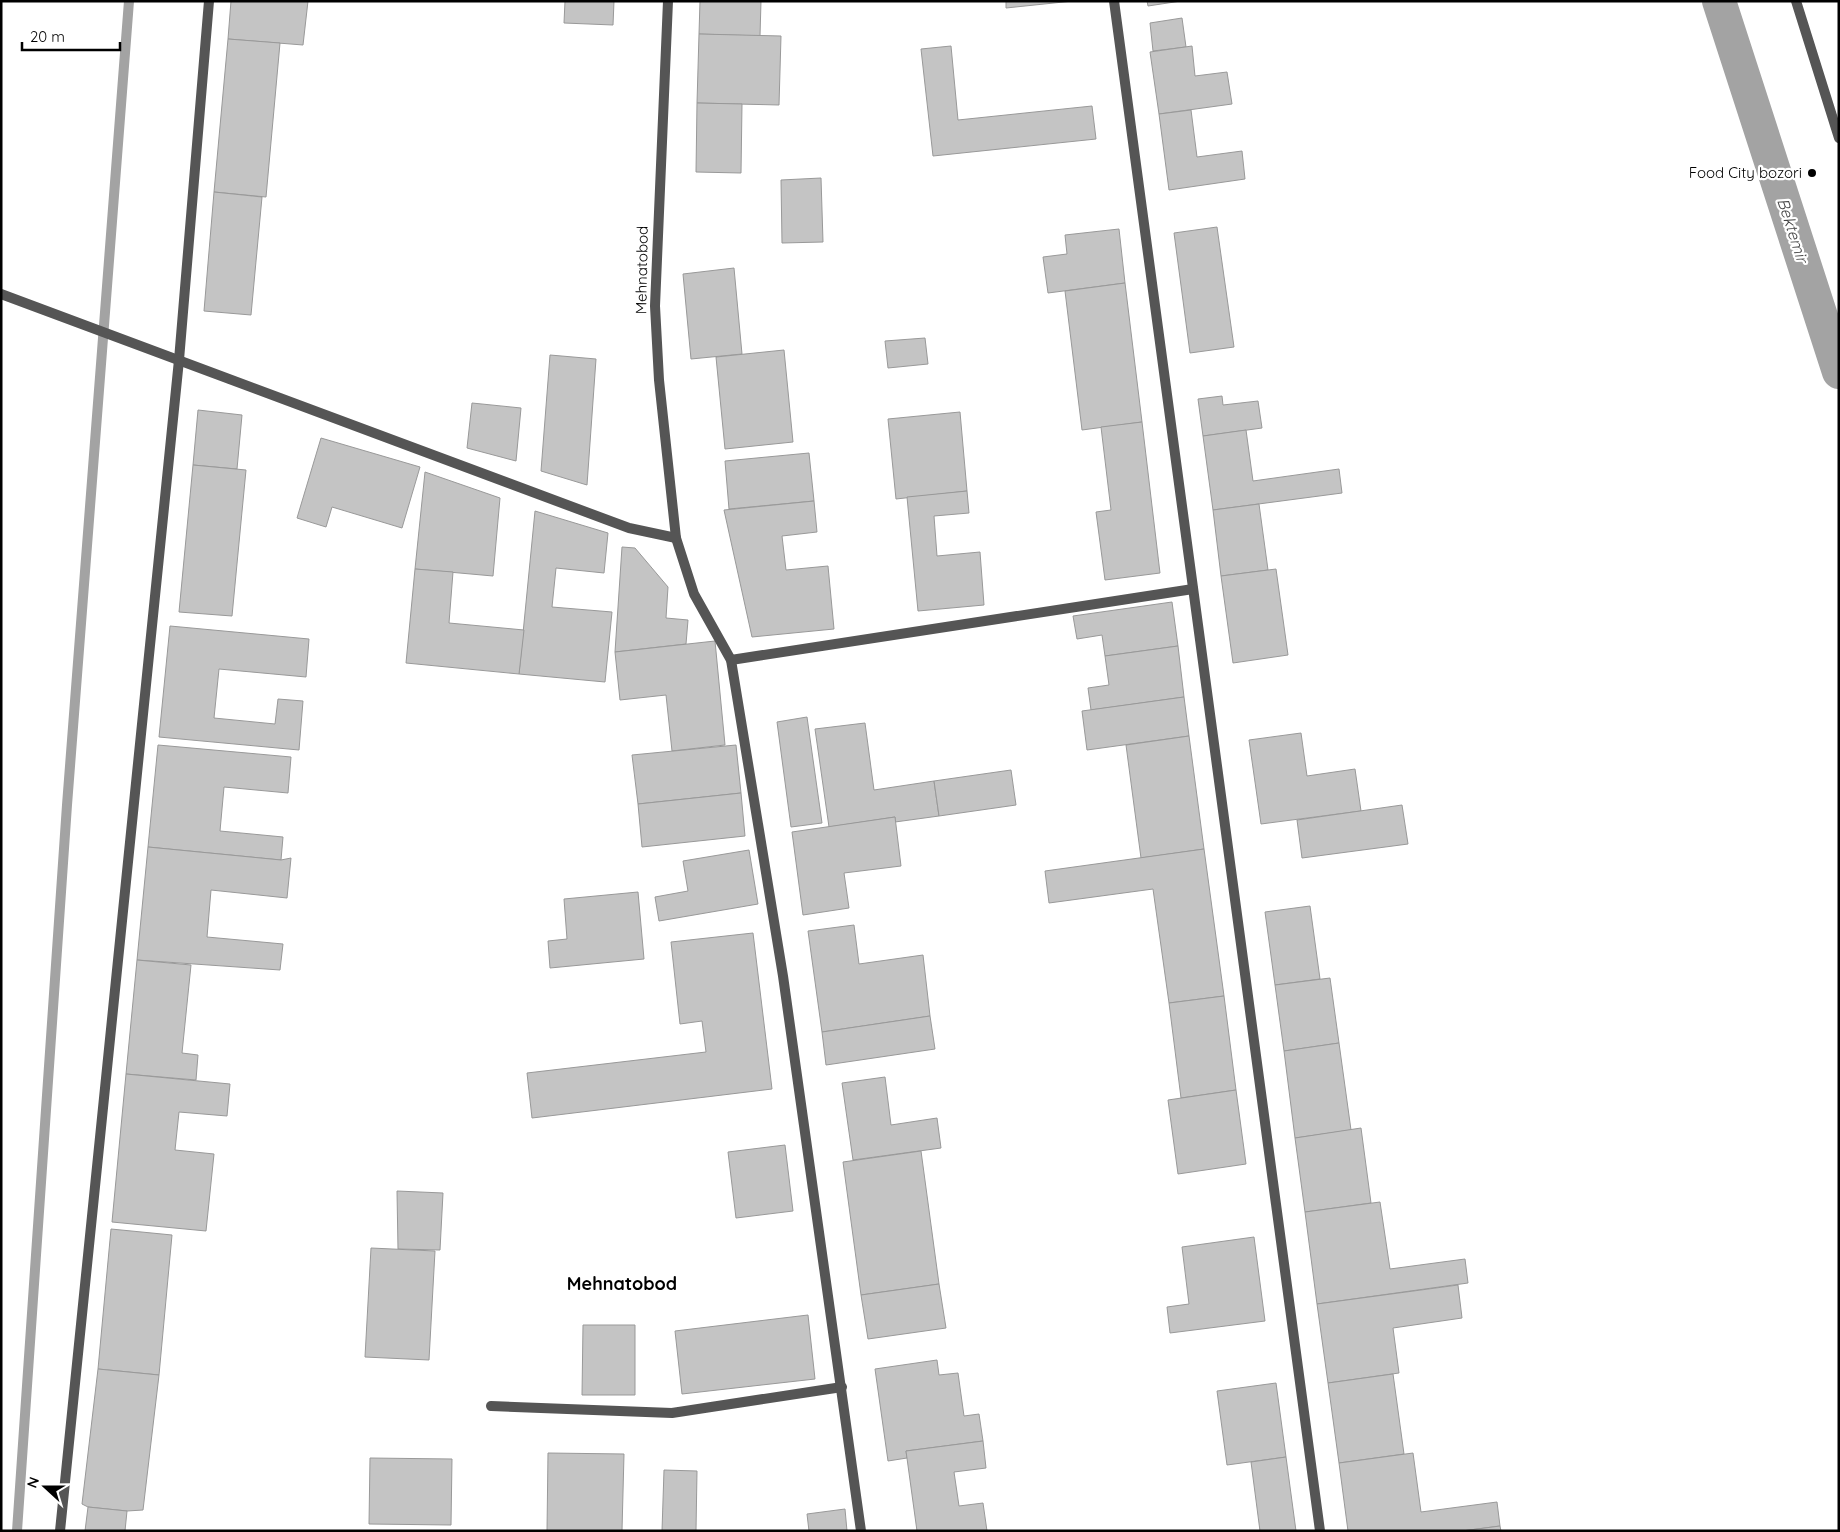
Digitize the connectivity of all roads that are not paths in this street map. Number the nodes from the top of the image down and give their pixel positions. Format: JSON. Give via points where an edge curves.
{"nodes":[{"id":1,"x":208,"y":1,"type":"edge"},
{"id":2,"x":668,"y":1,"type":"edge"},
{"id":3,"x":1114,"y":1,"type":"edge"},
{"id":4,"x":1796,"y":1,"type":"edge"},
{"id":5,"x":1839,"y":138,"type":"edge"},
{"id":6,"x":1,"y":294,"type":"edge"},
{"id":7,"x":179,"y":360,"type":"junction"},
{"id":8,"x":676,"y":538,"type":"junction"},
{"id":9,"x":1193,"y":589,"type":"junction"},
{"id":10,"x":731,"y":660,"type":"junction"},
{"id":11,"x":842,"y":1387,"type":"junction"},
{"id":12,"x":491,"y":1406,"type":"dead end"},
{"id":13,"x":60,"y":1531,"type":"edge"},
{"id":14,"x":860,"y":1531,"type":"edge"},
{"id":15,"x":1320,"y":1531,"type":"edge"}],
"edges":[{"from":1,"to":7,"type":"street"},
{"from":2,"to":8,"type":"street","name":"Mehnatobod","via":[[655,306],[659,380]]},
{"from":3,"to":9,"type":"street"},
{"from":4,"to":5,"type":"street"},
{"from":6,"to":7,"type":"street"},
{"from":7,"to":8,"type":"street","via":[[629,528]]},
{"from":7,"to":13,"type":"street"},
{"from":8,"to":10,"type":"street","name":"Mehnatobod","via":[[694,594]]},
{"from":9,"to":10,"type":"street"},
{"from":9,"to":15,"type":"street"},
{"from":10,"to":11,"type":"street","via":[[784,986]]},
{"from":11,"to":12,"type":"street","via":[[672,1413]]},
{"from":11,"to":14,"type":"street"}]}
